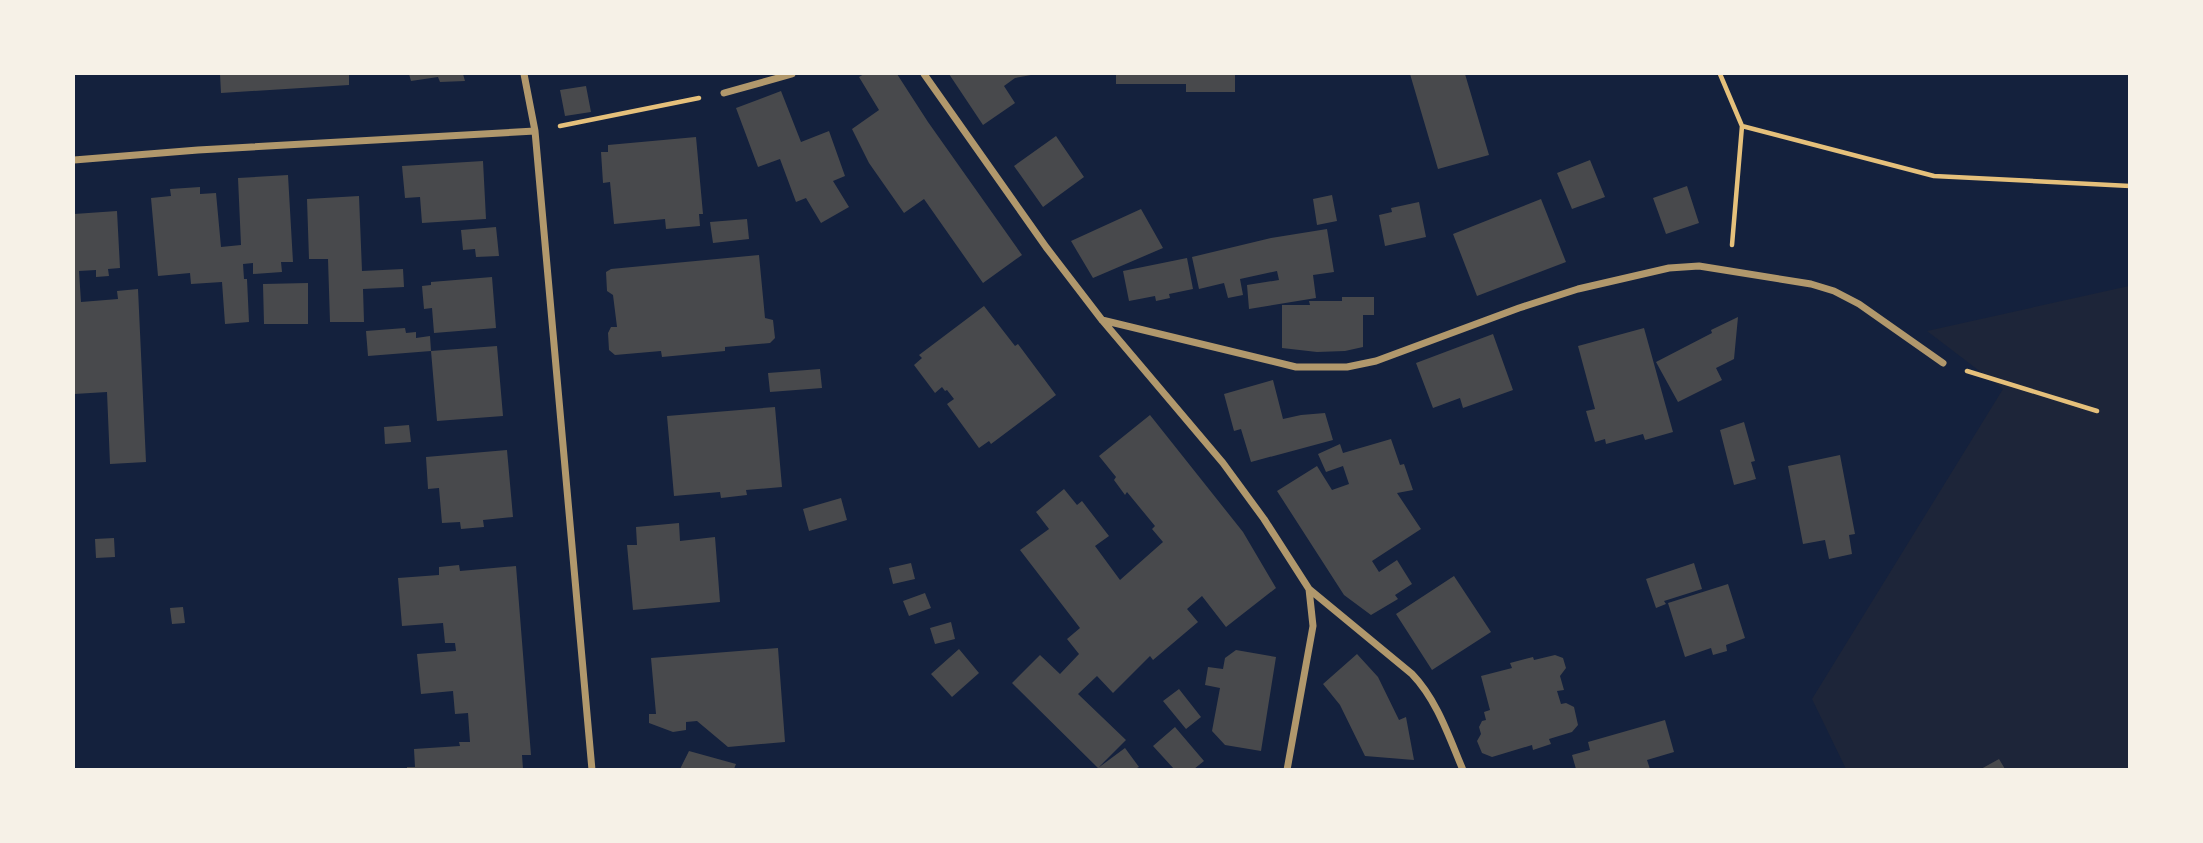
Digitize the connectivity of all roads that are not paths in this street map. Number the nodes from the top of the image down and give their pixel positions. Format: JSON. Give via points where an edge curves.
{"nodes":[{"id":1,"x":524,"y":74,"type":"edge"},
{"id":2,"x":792,"y":74,"type":"edge"},
{"id":3,"x":924,"y":74,"type":"edge"},
{"id":4,"x":724,"y":93,"type":"road end"},
{"id":5,"x":535,"y":131,"type":"junction"},
{"id":6,"x":74,"y":160,"type":"edge"},
{"id":7,"x":1102,"y":320,"type":"junction"},
{"id":8,"x":1943,"y":363,"type":"road end"},
{"id":9,"x":1309,"y":589,"type":"junction"},
{"id":10,"x":592,"y":769,"type":"edge"},
{"id":11,"x":1287,"y":769,"type":"edge"},
{"id":12,"x":1464,"y":769,"type":"edge"}],
"edges":[{"from":1,"to":5,"type":"street"},
{"from":2,"to":4,"type":"street"},
{"from":3,"to":7,"type":"street"},
{"from":5,"to":6,"type":"street"},
{"from":5,"to":10,"type":"street"},
{"from":7,"to":8,"type":"street","via":[[1296,367],[1347,368],[1554,297],[1685,266],[1730,270],[1834,291]]},
{"from":7,"to":9,"type":"street","via":[[1223,463]]},
{"from":9,"to":11,"type":"street","via":[[1313,626]]},
{"from":9,"to":12,"type":"street","via":[[1423,685]]}]}
